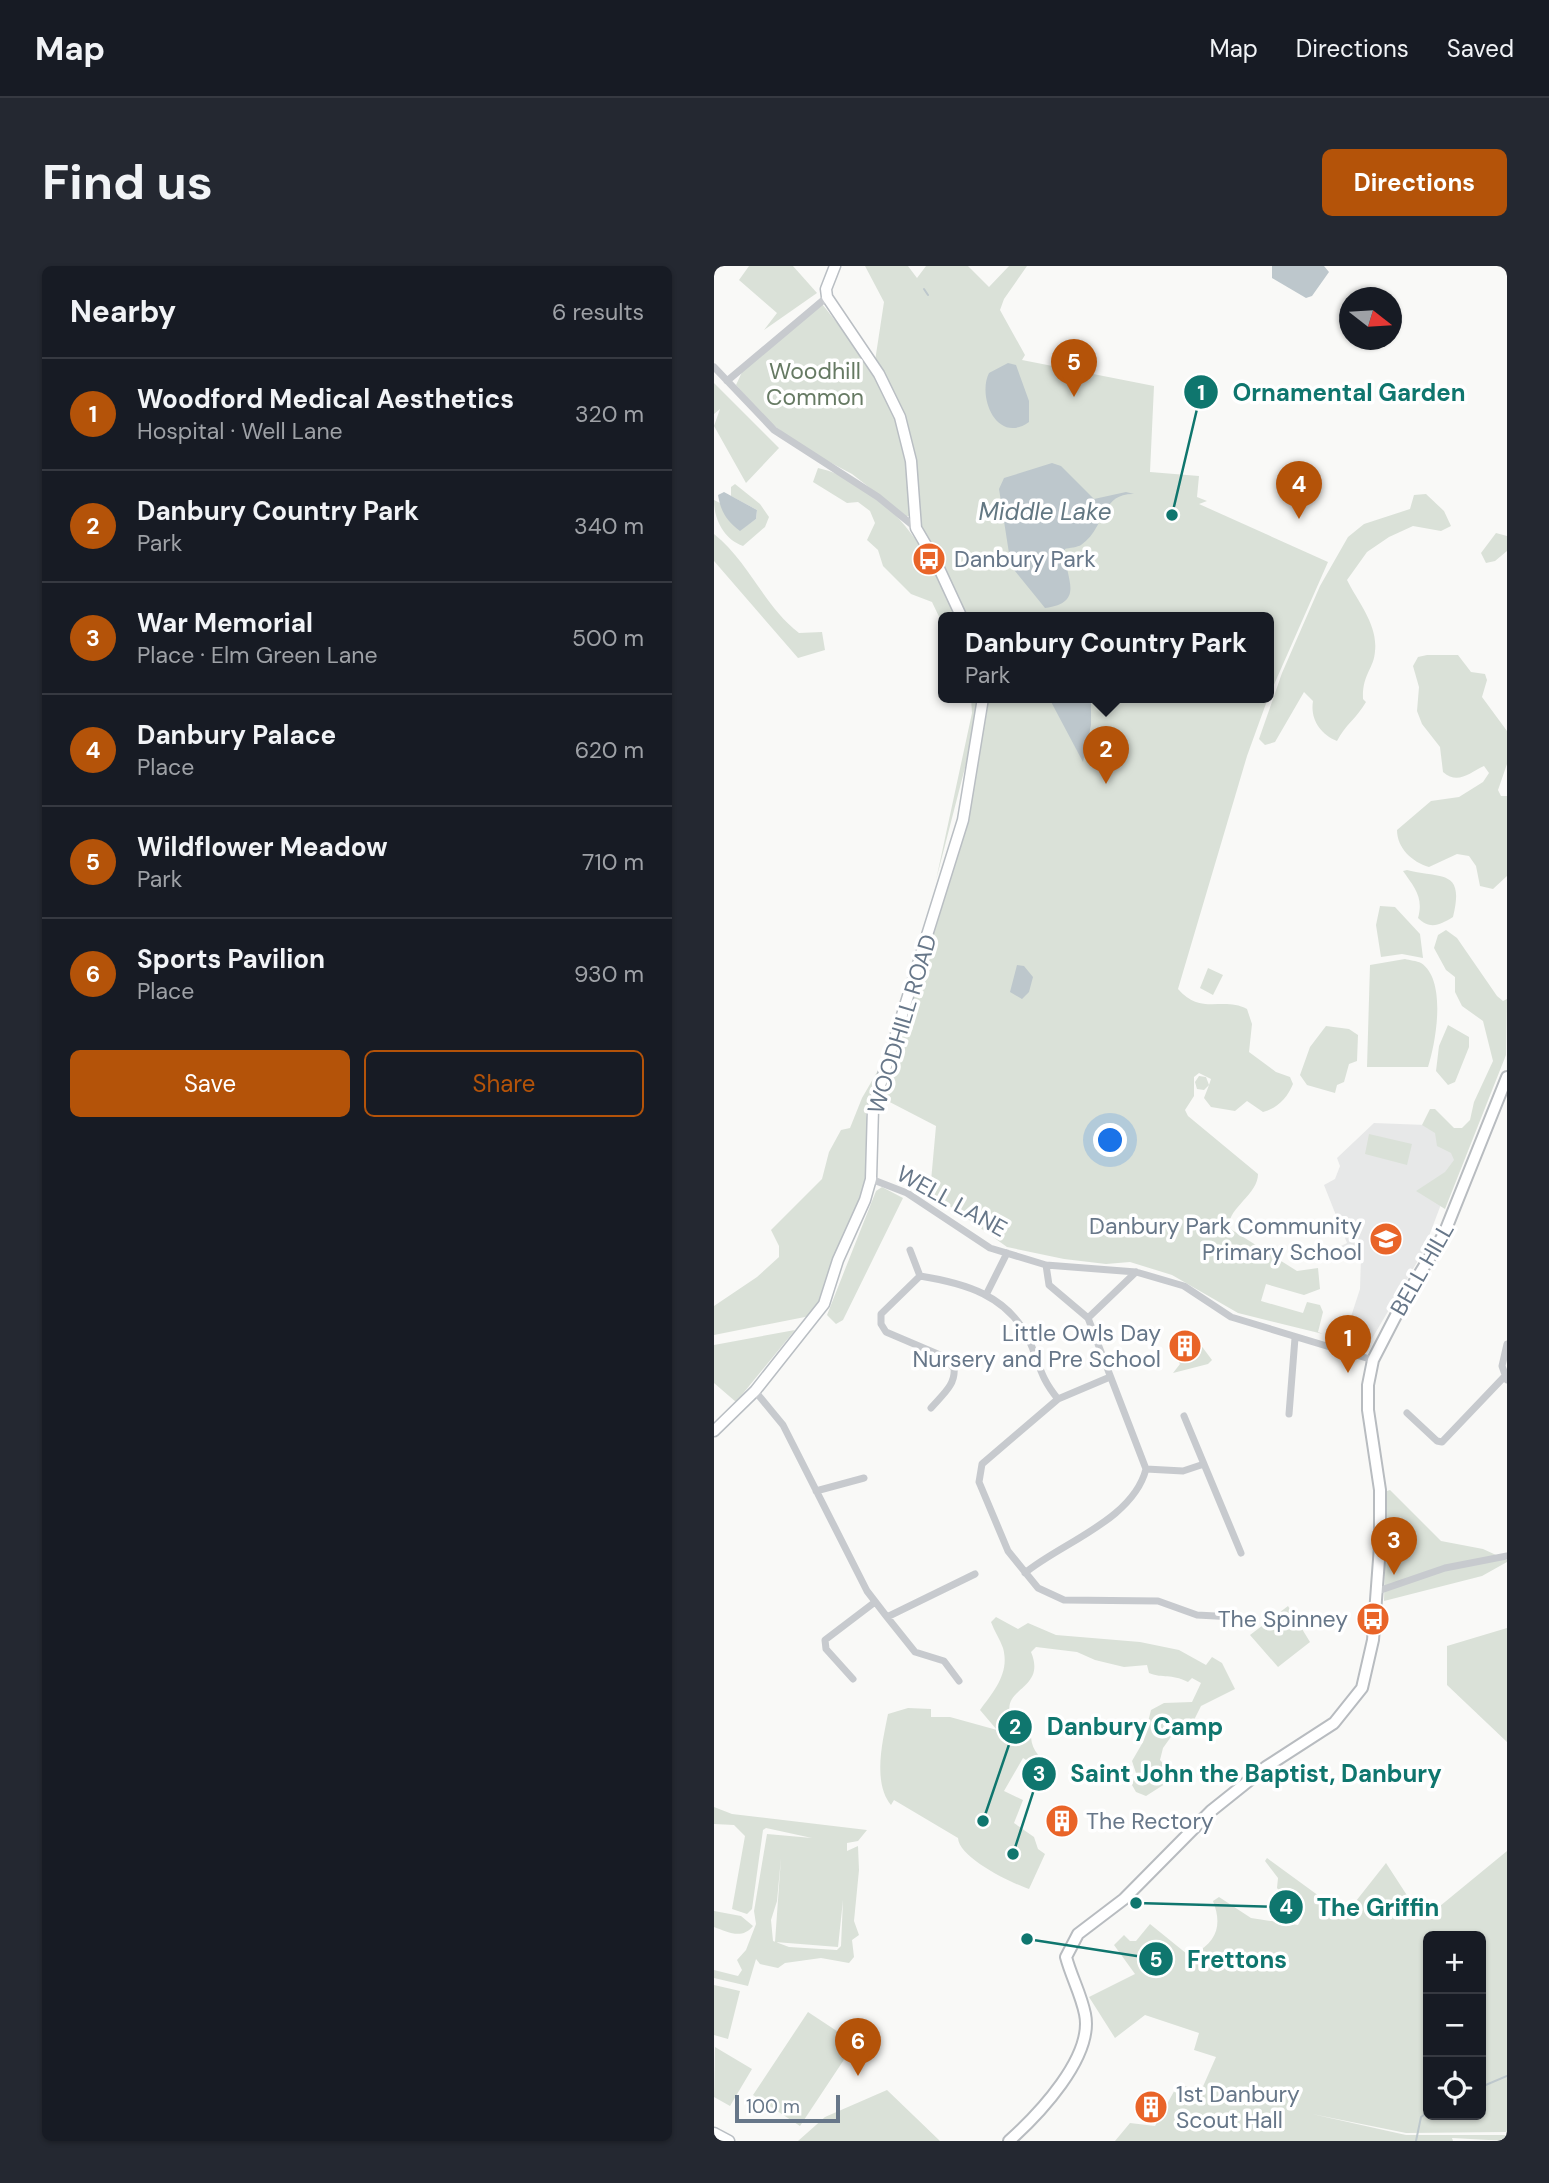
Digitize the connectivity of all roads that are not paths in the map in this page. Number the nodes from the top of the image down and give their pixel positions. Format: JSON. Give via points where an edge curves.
{"nodes":[{"id":1,"x":835,"y":266,"type":"edge"},
{"id":2,"x":827,"y":296,"type":"junction"},
{"id":3,"x":714,"y":367,"type":"edge"},
{"id":4,"x":727,"y":381,"type":"junction"},
{"id":5,"x":916,"y":528,"type":"junction"},
{"id":6,"x":959,"y":612,"type":"edge"},
{"id":7,"x":982,"y":703,"type":"edge"},
{"id":8,"x":1506,"y":1083,"type":"edge"},
{"id":9,"x":871,"y":1179,"type":"junction"},
{"id":10,"x":909,"y":1250,"type":"dead end"},
{"id":11,"x":1007,"y":1253,"type":"junction"},
{"id":12,"x":1046,"y":1265,"type":"junction"},
{"id":13,"x":1136,"y":1272,"type":"junction"},
{"id":14,"x":920,"y":1276,"type":"junction"},
{"id":15,"x":987,"y":1293,"type":"junction"},
{"id":16,"x":1088,"y":1318,"type":"junction"},
{"id":17,"x":1295,"y":1338,"type":"junction"},
{"id":18,"x":1507,"y":1344,"type":"edge"},
{"id":19,"x":1373,"y":1360,"type":"junction"},
{"id":20,"x":1110,"y":1377,"type":"junction"},
{"id":21,"x":1506,"y":1379,"type":"edge"},
{"id":22,"x":755,"y":1391,"type":"junction"},
{"id":23,"x":1058,"y":1399,"type":"junction"},
{"id":24,"x":931,"y":1408,"type":"dead end"},
{"id":25,"x":1407,"y":1413,"type":"dead end"},
{"id":26,"x":1289,"y":1414,"type":"dead end"},
{"id":27,"x":1184,"y":1416,"type":"dead end"},
{"id":28,"x":714,"y":1431,"type":"edge"},
{"id":29,"x":1204,"y":1464,"type":"junction"},
{"id":30,"x":1146,"y":1469,"type":"junction"},
{"id":31,"x":864,"y":1478,"type":"dead end"},
{"id":32,"x":816,"y":1491,"type":"junction"},
{"id":33,"x":1241,"y":1553,"type":"dead end"},
{"id":34,"x":1507,"y":1556,"type":"edge"},
{"id":35,"x":1025,"y":1573,"type":"junction"},
{"id":36,"x":975,"y":1574,"type":"dead end"},
{"id":37,"x":1378,"y":1591,"type":"junction"},
{"id":38,"x":875,"y":1602,"type":"junction"},
{"id":39,"x":887,"y":1617,"type":"junction"},
{"id":40,"x":1234,"y":1617,"type":"dead end"},
{"id":41,"x":853,"y":1679,"type":"dead end"},
{"id":42,"x":959,"y":1681,"type":"dead end"},
{"id":43,"x":714,"y":2133,"type":"edge"},
{"id":44,"x":729,"y":2141,"type":"edge"},
{"id":45,"x":1009,"y":2141,"type":"edge"}],
"edges":[{"from":1,"to":2,"type":"street"},
{"from":2,"to":4,"type":"street"},
{"from":2,"to":5,"type":"street","via":[[879,374],[900,417],[911,461]]},
{"from":3,"to":4,"type":"street"},
{"from":4,"to":5,"type":"street","via":[[774,430],[878,497]]},
{"from":5,"to":6,"type":"street"},
{"from":7,"to":9,"type":"street","name":"WOODHILL ROAD","via":[[963,820],[873,1108]]},
{"from":8,"to":19,"type":"main road","name":"BELL HILL","via":[[1444,1234]]},
{"from":9,"to":11,"type":"street","name":"WELL LANE","via":[[907,1194],[990,1248]]},
{"from":9,"to":22,"type":"street","name":"WOODHILL ROAD","via":[[824,1304]]},
{"from":10,"to":14,"type":"street"},
{"from":11,"to":12,"type":"street","name":"WELL LANE"},
{"from":11,"to":15,"type":"street"},
{"from":12,"to":13,"type":"street","name":"WELL LANE"},
{"from":12,"to":16,"type":"street","via":[[1049,1285]]},
{"from":13,"to":16,"type":"street"},
{"from":13,"to":17,"type":"street","name":"WELL LANE","via":[[1184,1286],[1231,1317]]},
{"from":14,"to":15,"type":"street"},
{"from":14,"to":24,"type":"street","via":[[881,1314],[881,1324],[886,1332],[940,1355],[954,1368],[951,1385]]},
{"from":15,"to":23,"type":"street","via":[[1019,1324],[1042,1379]]},
{"from":16,"to":20,"type":"street"},
{"from":17,"to":19,"type":"street","name":"WELL LANE"},
{"from":17,"to":26,"type":"street"},
{"from":18,"to":21,"type":"street","via":[[1502,1366]]},
{"from":19,"to":37,"type":"main road","name":"BELL HILL","via":[[1368,1385],[1380,1490]]},
{"from":20,"to":23,"type":"street"},
{"from":20,"to":30,"type":"street"},
{"from":21,"to":25,"type":"street","via":[[1442,1442]]},
{"from":22,"to":28,"type":"street","name":"WOODHILL ROAD"},
{"from":22,"to":32,"type":"street","via":[[783,1425]]},
{"from":23,"to":35,"type":"street","via":[[982,1464],[979,1472],[1008,1552]]},
{"from":27,"to":29,"type":"street"},
{"from":29,"to":30,"type":"street","via":[[1183,1471]]},
{"from":29,"to":33,"type":"street"},
{"from":30,"to":35,"type":"street","via":[[1131,1495],[1096,1530],[1046,1555]]},
{"from":31,"to":32,"type":"street"},
{"from":32,"to":38,"type":"street"},
{"from":34,"to":37,"type":"street","via":[[1445,1568]]},
{"from":35,"to":40,"type":"street","via":[[1038,1588],[1064,1600],[1158,1601],[1197,1615]]},
{"from":36,"to":39,"type":"street"},
{"from":37,"to":45,"type":"main road","name":"BELL HILL","via":[[1370,1663],[1362,1688],[1334,1723],[1235,1792],[1069,1945],[1066,1957],[1085,2013],[1084,2039],[1046,2103]]},
{"from":38,"to":39,"type":"street"},
{"from":38,"to":41,"type":"street","via":[[825,1640],[826,1649]]},
{"from":39,"to":42,"type":"street","via":[[915,1652],[944,1661]]},
{"from":43,"to":44,"type":"street"}]}
